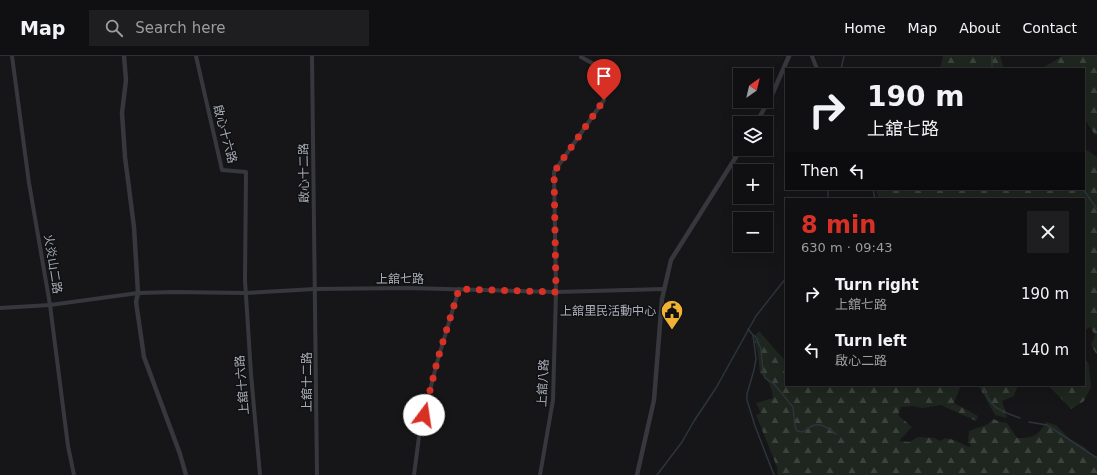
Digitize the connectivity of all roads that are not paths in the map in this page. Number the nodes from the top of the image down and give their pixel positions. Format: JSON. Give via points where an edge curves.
{"nodes":[{"id":1,"x":12,"y":56,"type":"edge"},
{"id":2,"x":124,"y":56,"type":"edge"},
{"id":3,"x":196,"y":56,"type":"edge"},
{"id":4,"x":312,"y":56,"type":"edge"},
{"id":5,"x":789,"y":56,"type":"edge"},
{"id":6,"x":812,"y":56,"type":"edge"},
{"id":7,"x":581,"y":58,"type":"dead end"},
{"id":8,"x":817,"y":68,"type":"edge"},
{"id":9,"x":760,"y":116,"type":"edge"},
{"id":10,"x":738,"y":156,"type":"edge"},
{"id":11,"x":316,"y":289,"type":"junction"},
{"id":12,"x":459,"y":289,"type":"junction"},
{"id":13,"x":664,"y":289,"type":"junction"},
{"id":14,"x":556,"y":292,"type":"junction"},
{"id":15,"x":138,"y":293,"type":"junction"},
{"id":16,"x":246,"y":293,"type":"junction"},
{"id":17,"x":50,"y":305,"type":"junction"},
{"id":18,"x":0,"y":308,"type":"edge"},
{"id":19,"x":74,"y":475,"type":"edge"},
{"id":20,"x":186,"y":475,"type":"edge"},
{"id":21,"x":260,"y":475,"type":"edge"},
{"id":22,"x":317,"y":475,"type":"edge"},
{"id":23,"x":414,"y":475,"type":"edge"},
{"id":24,"x":540,"y":475,"type":"edge"},
{"id":25,"x":637,"y":475,"type":"edge"}],
"edges":[{"from":1,"to":17,"type":"street","name":"火炎山二路","via":[[29,183]]},
{"from":2,"to":15,"type":"street","via":[[126,80],[122,113]]},
{"from":3,"to":16,"type":"street","name":"啟心十六路","via":[[222,170],[246,172]]},
{"from":4,"to":11,"type":"street","name":"啟心十二路"},
{"from":5,"to":9,"type":"street"},
{"from":6,"to":8,"type":"street"},
{"from":7,"to":14,"type":"street","name":"上舘八路","via":[[598,67],[604,100],[554,172]]},
{"from":10,"to":13,"type":"street","via":[[671,260]]},
{"from":11,"to":12,"type":"street","name":"上舘七路"},
{"from":11,"to":16,"type":"street","name":"上舘七路"},
{"from":11,"to":22,"type":"street","name":"上舘十二路"},
{"from":12,"to":14,"type":"street","name":"上舘七路"},
{"from":12,"to":23,"type":"street","via":[[420,429]]},
{"from":13,"to":14,"type":"street","name":"上舘七路"},
{"from":13,"to":25,"type":"street","via":[[654,400]]},
{"from":14,"to":24,"type":"street","name":"上舘八路","via":[[553,400]]},
{"from":15,"to":16,"type":"street","name":"上舘七路"},
{"from":15,"to":17,"type":"street","name":"上舘七路"},
{"from":15,"to":20,"type":"street","via":[[136,302],[144,358]]},
{"from":16,"to":21,"type":"street","name":"上舘十六路"},
{"from":17,"to":18,"type":"street","name":"上舘七路"},
{"from":17,"to":19,"type":"street","name":"火炎山二路"}]}
